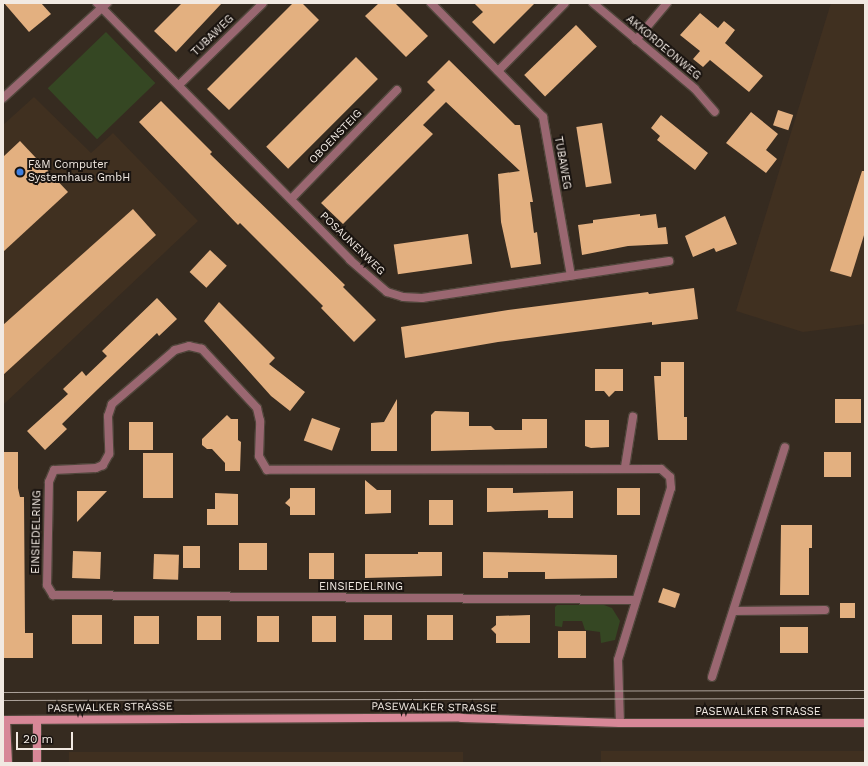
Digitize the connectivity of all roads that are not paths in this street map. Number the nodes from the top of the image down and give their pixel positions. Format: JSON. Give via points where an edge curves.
{"nodes":[{"id":1,"x":263,"y":3,"type":"edge"},
{"id":2,"x":431,"y":3,"type":"edge"},
{"id":3,"x":564,"y":3,"type":"edge"},
{"id":4,"x":593,"y":3,"type":"edge"},
{"id":5,"x":667,"y":3,"type":"edge"},
{"id":6,"x":102,"y":5,"type":"edge"},
{"id":7,"x":636,"y":40,"type":"junction"},
{"id":8,"x":498,"y":71,"type":"junction"},
{"id":9,"x":179,"y":85,"type":"junction"},
{"id":10,"x":397,"y":90,"type":"dead end"},
{"id":11,"x":3,"y":98,"type":"edge"},
{"id":12,"x":715,"y":112,"type":"dead end"},
{"id":13,"x":291,"y":199,"type":"junction"},
{"id":14,"x":669,"y":261,"type":"dead end"},
{"id":15,"x":572,"y":276,"type":"junction"},
{"id":16,"x":633,"y":417,"type":"dead end"},
{"id":17,"x":785,"y":447,"type":"dead end"},
{"id":18,"x":625,"y":467,"type":"junction"},
{"id":19,"x":634,"y":600,"type":"junction"},
{"id":20,"x":825,"y":610,"type":"dead end"},
{"id":21,"x":734,"y":611,"type":"junction"},
{"id":22,"x":712,"y":677,"type":"dead end"},
{"id":23,"x":4,"y":720,"type":"edge"},
{"id":24,"x":37,"y":720,"type":"junction"},
{"id":25,"x":620,"y":723,"type":"junction"},
{"id":26,"x":865,"y":723,"type":"edge"},
{"id":27,"x":8,"y":763,"type":"edge"},
{"id":28,"x":37,"y":763,"type":"edge"}],
"edges":[{"from":1,"to":9,"type":"street","name":"TUBAWEG"},
{"from":2,"to":8,"type":"street","name":"TUBAWEG"},
{"from":3,"to":8,"type":"street"},
{"from":4,"to":7,"type":"street","name":"AKKORDEONWEG"},
{"from":5,"to":7,"type":"street"},
{"from":6,"to":9,"type":"street","name":"POSAUNENWEG"},
{"from":6,"to":11,"type":"street"},
{"from":7,"to":12,"type":"street","name":"AKKORDEONWEG","via":[[695,90]]},
{"from":8,"to":15,"type":"street","name":"TUBAWEG","via":[[543,117]]},
{"from":9,"to":13,"type":"street","name":"POSAUNENWEG"},
{"from":10,"to":13,"type":"street","name":"OBOENSTEIG"},
{"from":13,"to":15,"type":"street","name":"POSAUNENWEG","via":[[350,260],[387,292],[403,297],[422,298]]},
{"from":14,"to":15,"type":"street","name":"POSAUNENWEG"},
{"from":16,"to":18,"type":"street"},
{"from":17,"to":21,"type":"street"},
{"from":18,"to":19,"type":"street","name":"EINSIEDELRING","via":[[662,469],[670,477],[671,488]]},
{"from":18,"to":19,"type":"street","name":"EINSIEDELRING","via":[[267,470],[259,456],[260,421],[257,408],[202,350],[189,346],[175,350],[112,404],[108,416],[108,454],[103,465],[96,468],[54,470],[49,482],[47,585],[53,595],[73,596]]},
{"from":19,"to":25,"type":"street","name":"EINSIEDELRING","via":[[618,660]]},
{"from":20,"to":21,"type":"street"},
{"from":21,"to":22,"type":"street"},
{"from":23,"to":24,"type":"main road","name":"PASEWALKER STRASSE"},
{"from":23,"to":27,"type":"main road"},
{"from":24,"to":25,"type":"main road","name":"PASEWALKER STRASSE","via":[[461,718]]},
{"from":24,"to":28,"type":"main road"},
{"from":25,"to":26,"type":"main road","name":"PASEWALKER STRASSE"}]}
